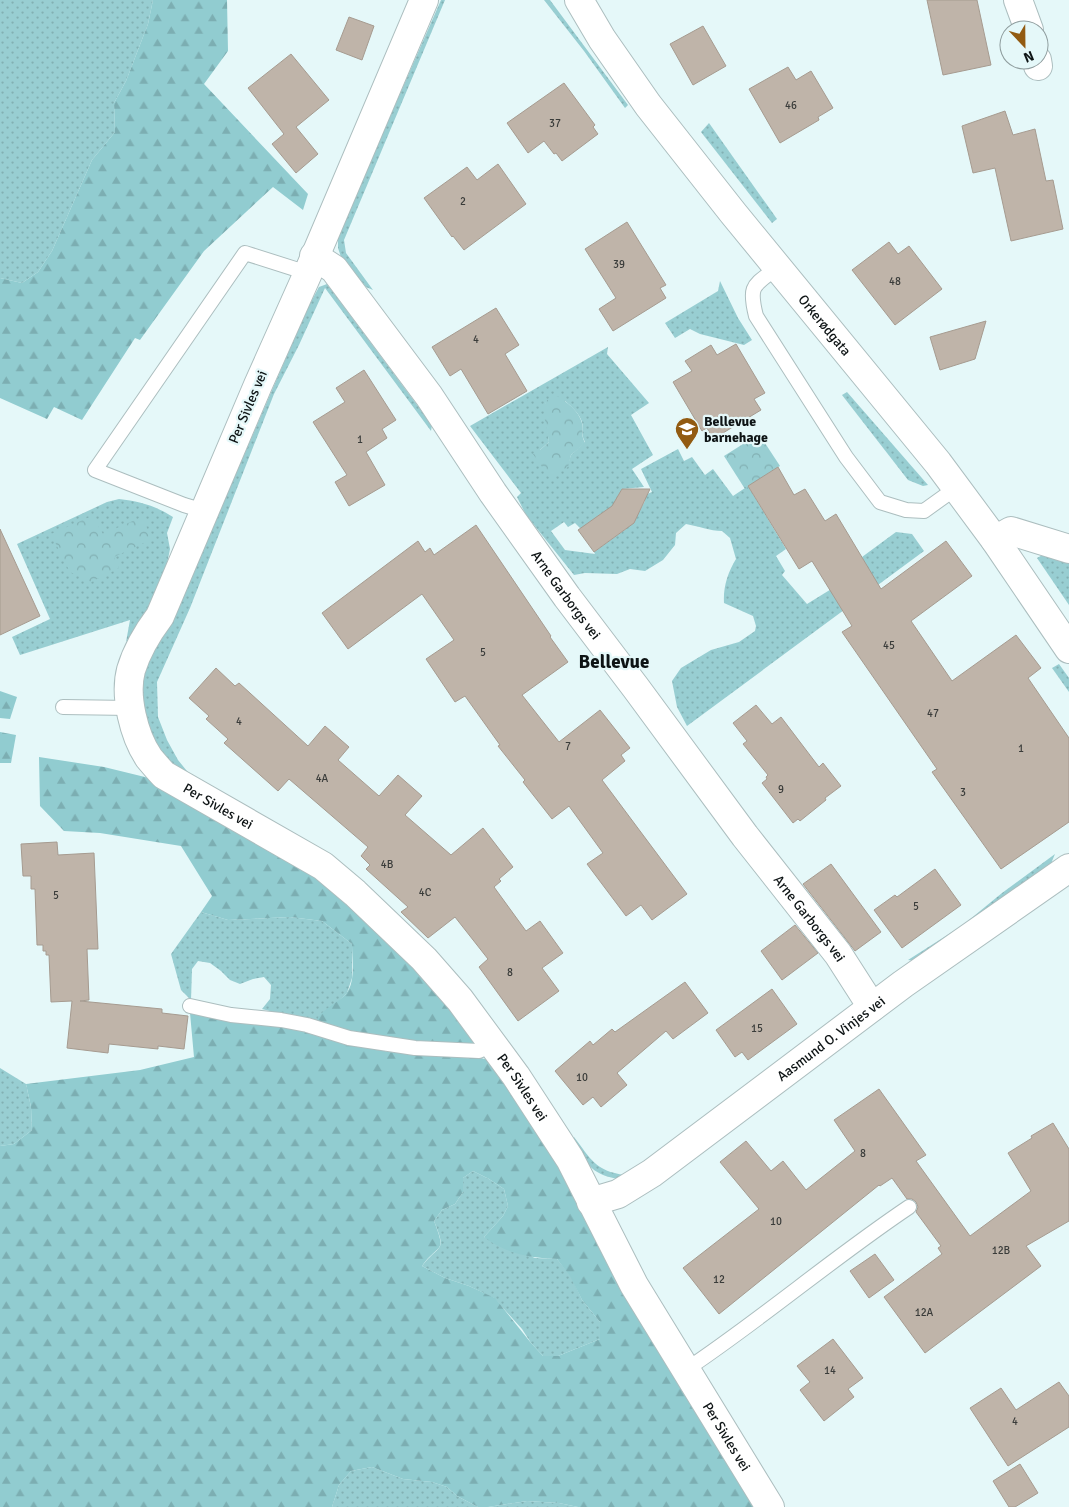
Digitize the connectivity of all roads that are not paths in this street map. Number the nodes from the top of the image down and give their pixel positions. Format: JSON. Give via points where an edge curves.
{"nodes":[{"id":1,"x":424,"y":0,"type":"edge"},
{"id":2,"x":579,"y":0,"type":"edge"},
{"id":3,"x":1018,"y":0,"type":"edge"},
{"id":4,"x":1025,"y":20,"type":"edge"},
{"id":5,"x":311,"y":264,"type":"junction"},
{"id":6,"x":778,"y":267,"type":"junction"},
{"id":7,"x":956,"y":488,"type":"junction"},
{"id":8,"x":204,"y":511,"type":"junction"},
{"id":9,"x":995,"y":540,"type":"junction"},
{"id":10,"x":1069,"y":549,"type":"edge"},
{"id":11,"x":1069,"y":649,"type":"edge"},
{"id":12,"x":63,"y":707,"type":"dead end"},
{"id":13,"x":130,"y":708,"type":"junction"},
{"id":14,"x":1069,"y":868,"type":"edge"},
{"id":15,"x":190,"y":1006,"type":"dead end"},
{"id":16,"x":872,"y":1007,"type":"junction"},
{"id":17,"x":493,"y":1044,"type":"junction"},
{"id":18,"x":591,"y":1202,"type":"junction"},
{"id":19,"x":909,"y":1207,"type":"dead end"},
{"id":20,"x":687,"y":1369,"type":"junction"},
{"id":21,"x":770,"y":1507,"type":"edge"}],
"edges":[{"from":1,"to":5,"type":"street","name":"Per Sivles vei"},
{"from":2,"to":6,"type":"street","name":"Orkerødgata","via":[[648,105]]},
{"from":3,"to":4,"type":"street"},
{"from":5,"to":8,"type":"street","name":"Per Sivles vei"},
{"from":5,"to":8,"type":"lane","via":[[245,253],[95,470]]},
{"from":5,"to":16,"type":"street","name":"Arne Garborgs vei","via":[[334,269],[428,396],[567,597],[745,836],[838,954]]},
{"from":6,"to":7,"type":"street","name":"Orkerødgata"},
{"from":6,"to":7,"type":"lane","via":[[755,285],[752,297],[756,316],[846,457],[880,502],[906,510],[924,511]]},
{"from":7,"to":9,"type":"street","name":"Orkerødgata"},
{"from":8,"to":13,"type":"street","name":"Per Sivles vei","via":[[160,616],[146,636],[131,670]]},
{"from":9,"to":10,"type":"street","via":[[1011,531]]},
{"from":9,"to":11,"type":"street","name":"Orkerødgata"},
{"from":12,"to":13,"type":"lane"},
{"from":13,"to":17,"type":"street","name":"Per Sivles vei","via":[[142,746],[164,776],[323,866],[424,959]]},
{"from":14,"to":16,"type":"street","name":"Aasmund O. Vinjes vei"},
{"from":15,"to":17,"type":"lane","via":[[232,1015],[281,1020],[349,1038],[408,1047],[479,1051]]},
{"from":16,"to":18,"type":"street","name":"Aasmund O. Vinjes vei","via":[[652,1173],[618,1194]]},
{"from":17,"to":18,"type":"street","name":"Per Sivles vei","via":[[570,1159]]},
{"from":18,"to":20,"type":"street","name":"Per Sivles vei","via":[[634,1285]]},
{"from":19,"to":20,"type":"lane"},
{"from":20,"to":21,"type":"street","name":"Per Sivles vei"}]}
